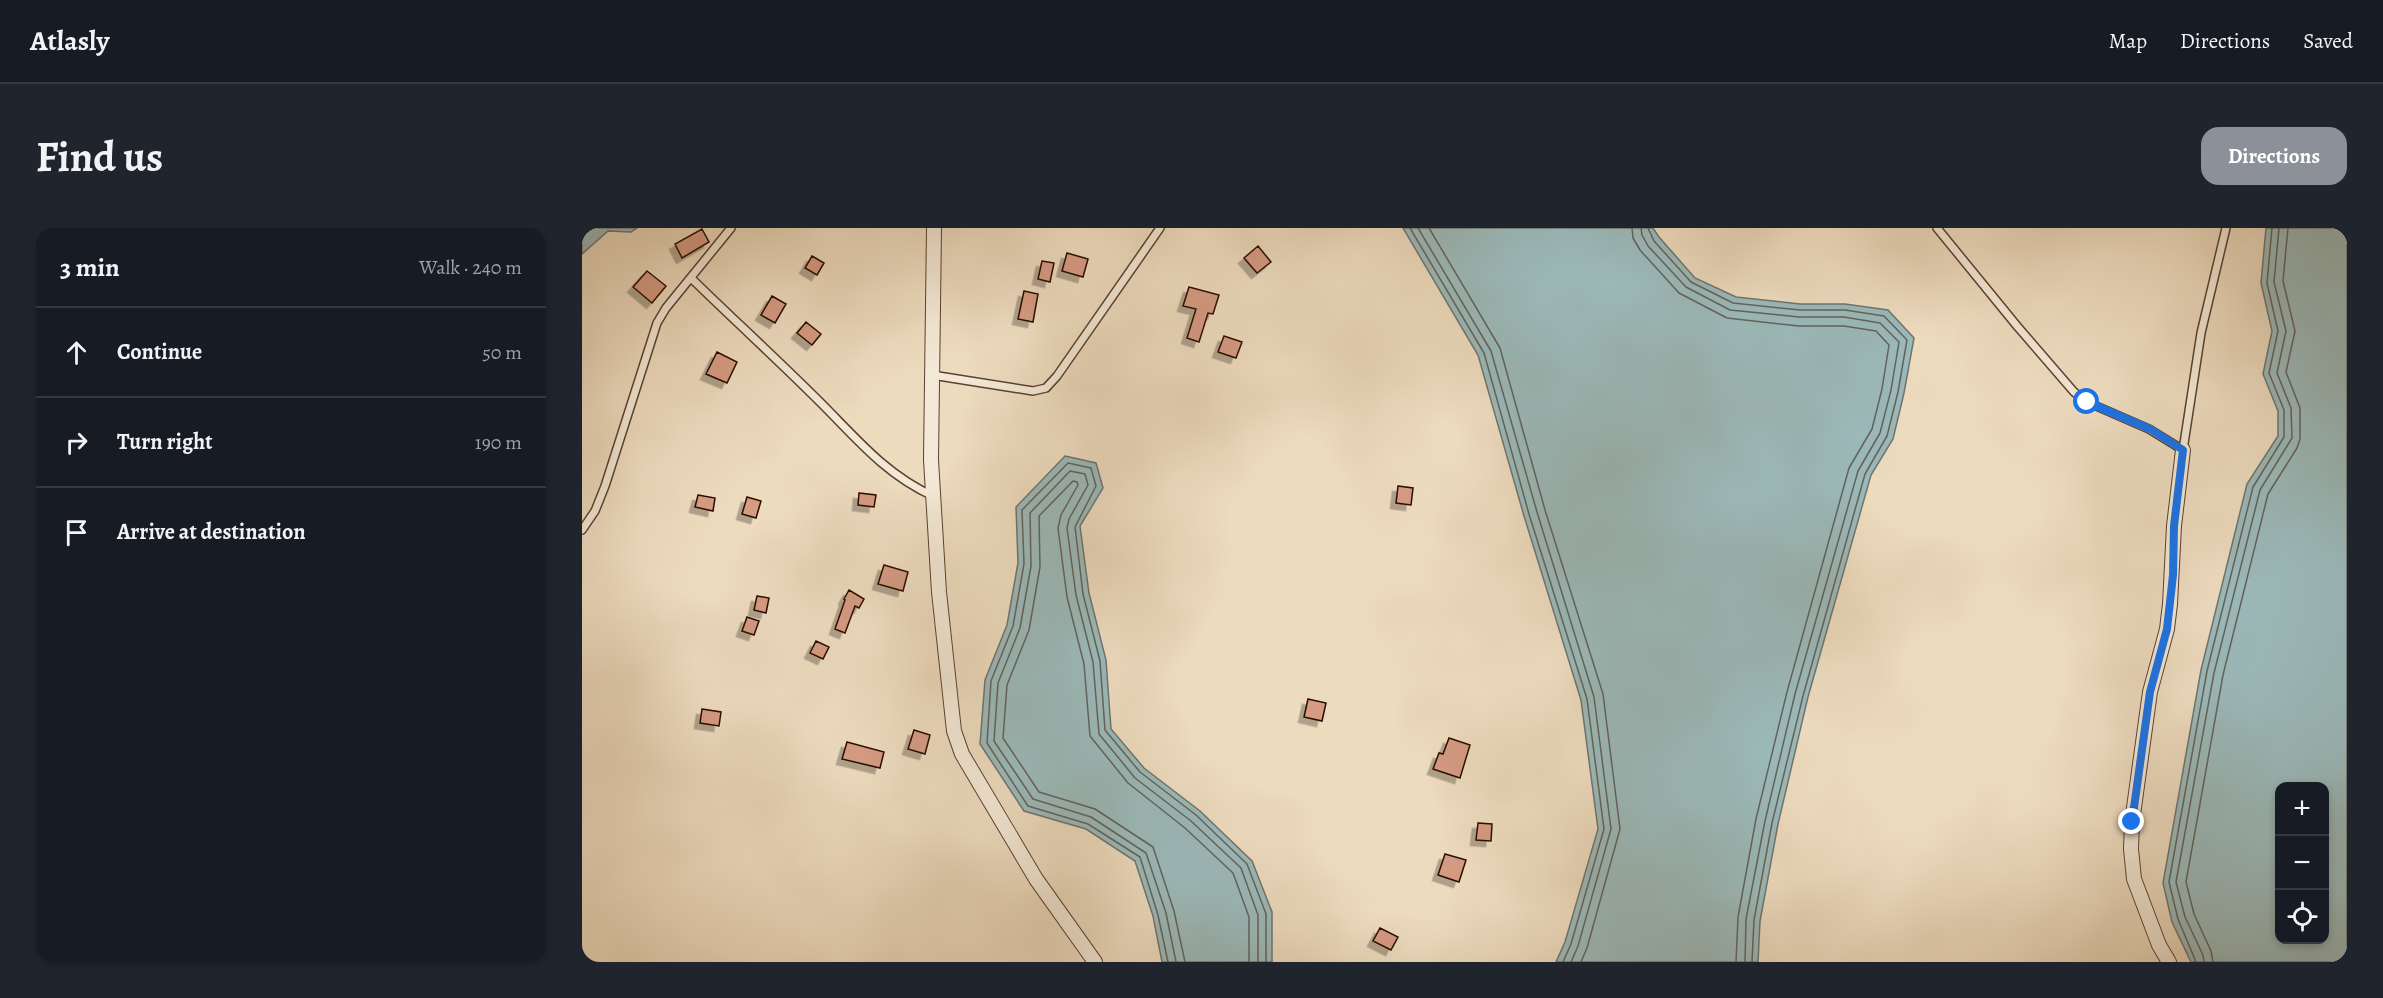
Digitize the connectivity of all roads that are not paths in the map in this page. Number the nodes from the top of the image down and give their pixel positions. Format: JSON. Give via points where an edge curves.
{"nodes":[{"id":1,"x":731,"y":228,"type":"edge"},
{"id":2,"x":934,"y":228,"type":"edge"},
{"id":3,"x":1160,"y":228,"type":"edge"},
{"id":4,"x":1937,"y":228,"type":"edge"},
{"id":5,"x":2226,"y":228,"type":"edge"},
{"id":6,"x":691,"y":278,"type":"junction"},
{"id":7,"x":932,"y":375,"type":"junction"},
{"id":8,"x":2183,"y":450,"type":"junction"},
{"id":9,"x":933,"y":496,"type":"junction"},
{"id":10,"x":582,"y":530,"type":"edge"},
{"id":11,"x":1095,"y":962,"type":"edge"},
{"id":12,"x":2169,"y":962,"type":"edge"}],
"edges":[{"from":1,"to":6,"type":"lane"},
{"from":2,"to":7,"type":"street"},
{"from":3,"to":7,"type":"lane","via":[[1046,388],[1033,391]]},
{"from":4,"to":8,"type":"lane","via":[[2074,392],[2087,402],[2150,429]]},
{"from":5,"to":8,"type":"lane","via":[[2201,333]]},
{"from":6,"to":9,"type":"lane","via":[[867,451],[904,482]]},
{"from":6,"to":10,"type":"lane","via":[[657,323],[605,486]]},
{"from":7,"to":9,"type":"street"},
{"from":8,"to":12,"type":"street","via":[[2167,629],[2150,692],[2131,849],[2134,879]]},
{"from":9,"to":11,"type":"street","via":[[954,731],[962,754],[1036,879]]}]}
